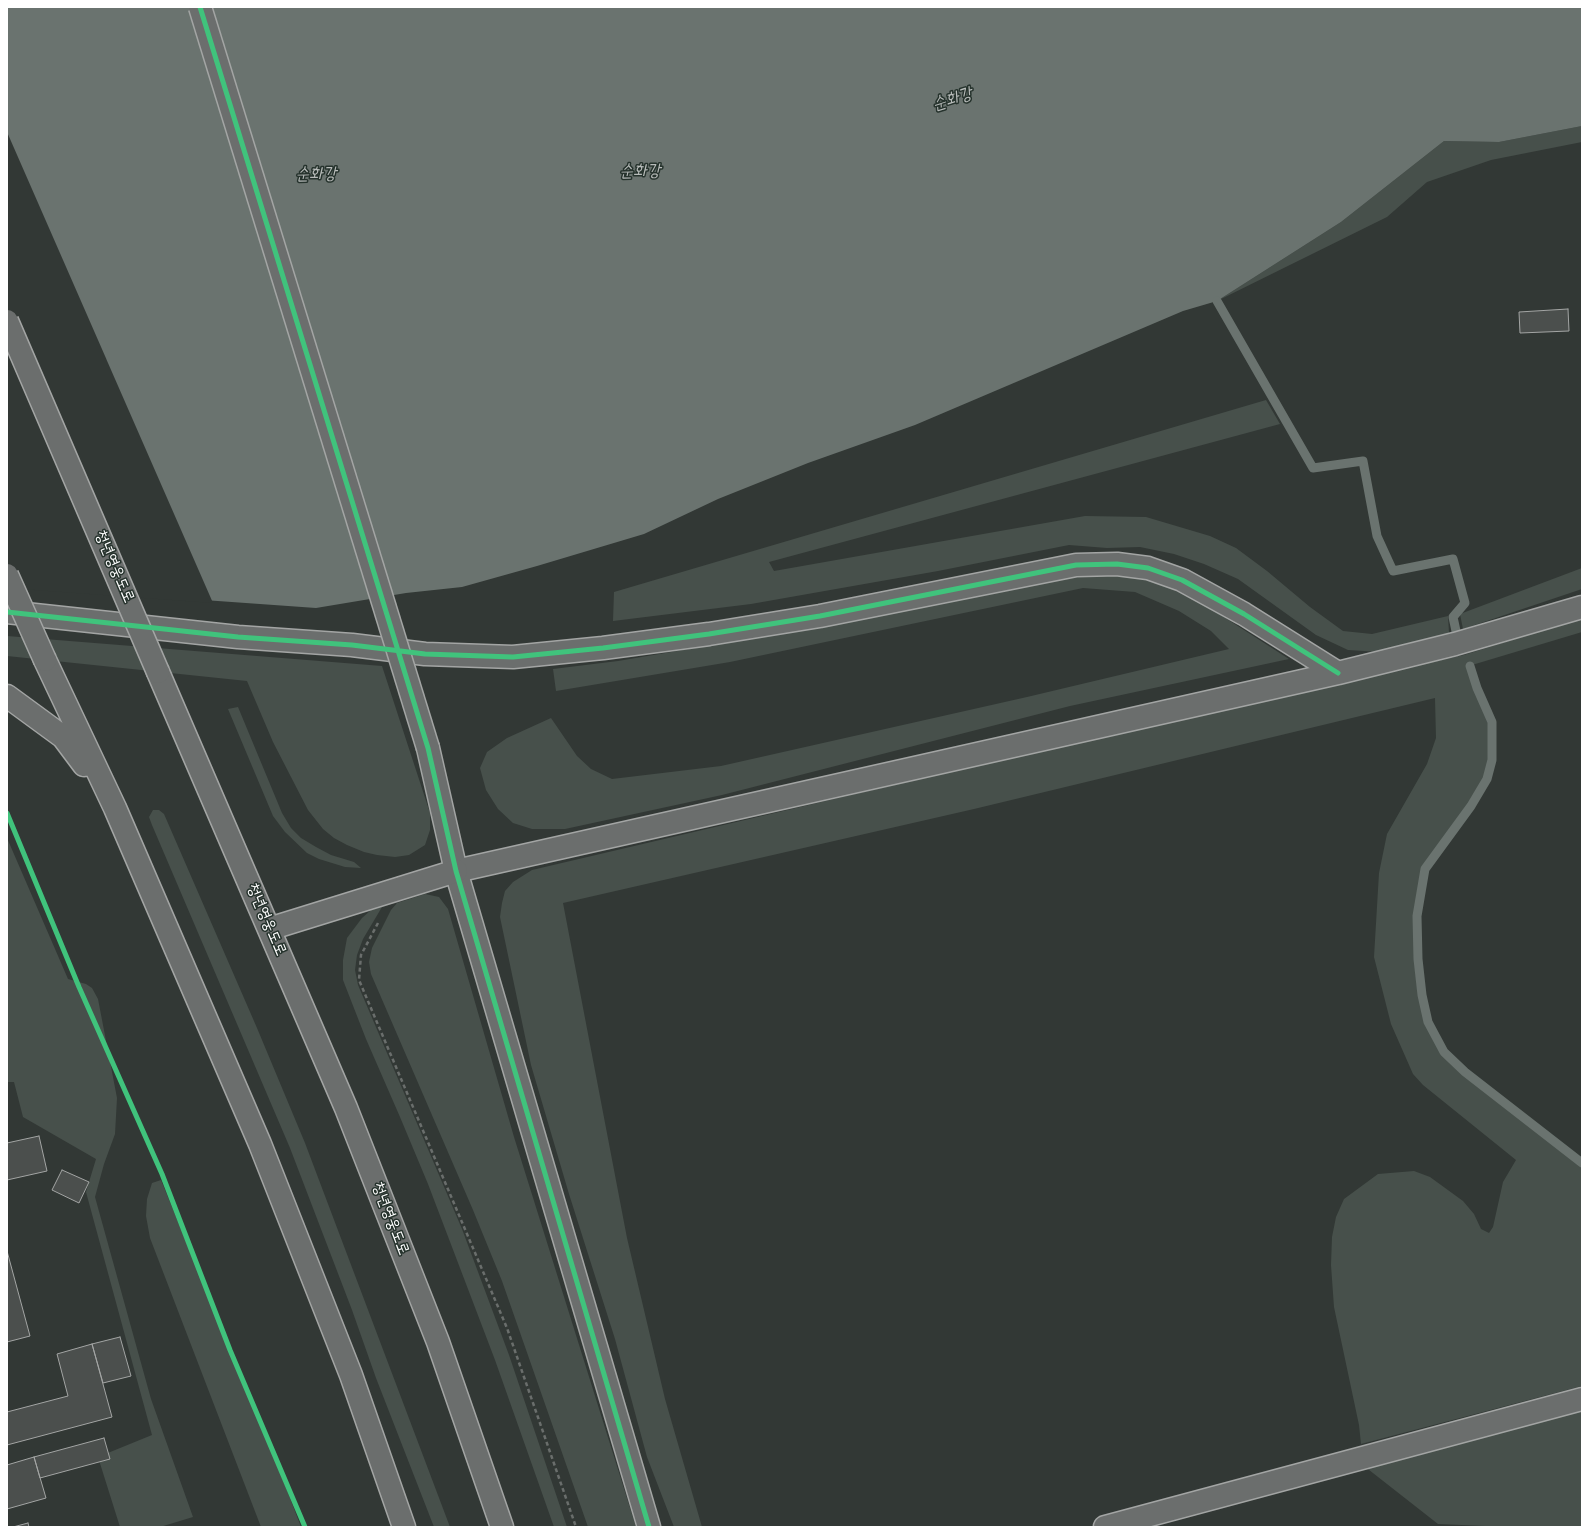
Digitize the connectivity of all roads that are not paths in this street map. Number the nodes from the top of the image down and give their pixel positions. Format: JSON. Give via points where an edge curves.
{"nodes":[{"id":1,"x":200,"y":7,"type":"edge"},
{"id":2,"x":7,"y":321,"type":"edge"},
{"id":3,"x":7,"y":575,"type":"edge"},
{"id":4,"x":1582,"y":607,"type":"edge"},
{"id":5,"x":7,"y":612,"type":"edge"},
{"id":6,"x":1338,"y":673,"type":"junction"},
{"id":7,"x":7,"y":696,"type":"edge"},
{"id":8,"x":115,"y":808,"type":"junction"},
{"id":9,"x":456,"y":871,"type":"junction"},
{"id":10,"x":269,"y":929,"type":"junction"},
{"id":11,"x":1582,"y":1399,"type":"edge"},
{"id":12,"x":404,"y":1527,"type":"edge"},
{"id":13,"x":502,"y":1527,"type":"edge"},
{"id":14,"x":649,"y":1527,"type":"edge"},
{"id":15,"x":1105,"y":1527,"type":"edge"}],
"edges":[{"from":1,"to":9,"type":"main road","bridge":true,"via":[[428,748]]},
{"from":2,"to":10,"type":"main road","name":"청년영웅도로","bridge":true},
{"from":3,"to":8,"type":"main road","bridge":true},
{"from":4,"to":6,"type":"main road","via":[[1455,644]]},
{"from":5,"to":6,"type":"main road","via":[[425,654],[512,656],[603,648],[709,634],[820,616],[1076,565],[1117,564],[1148,568],[1182,580],[1244,614]]},
{"from":6,"to":9,"type":"main road"},
{"from":7,"to":8,"type":"main road","via":[[63,738]]},
{"from":8,"to":12,"type":"main road","via":[[260,1144],[350,1375]]},
{"from":9,"to":10,"type":"main road"},
{"from":9,"to":14,"type":"main road"},
{"from":10,"to":13,"type":"main road","name":"청년영웅도로","via":[[346,1108],[429,1320]]},
{"from":11,"to":15,"type":"main road"}]}
